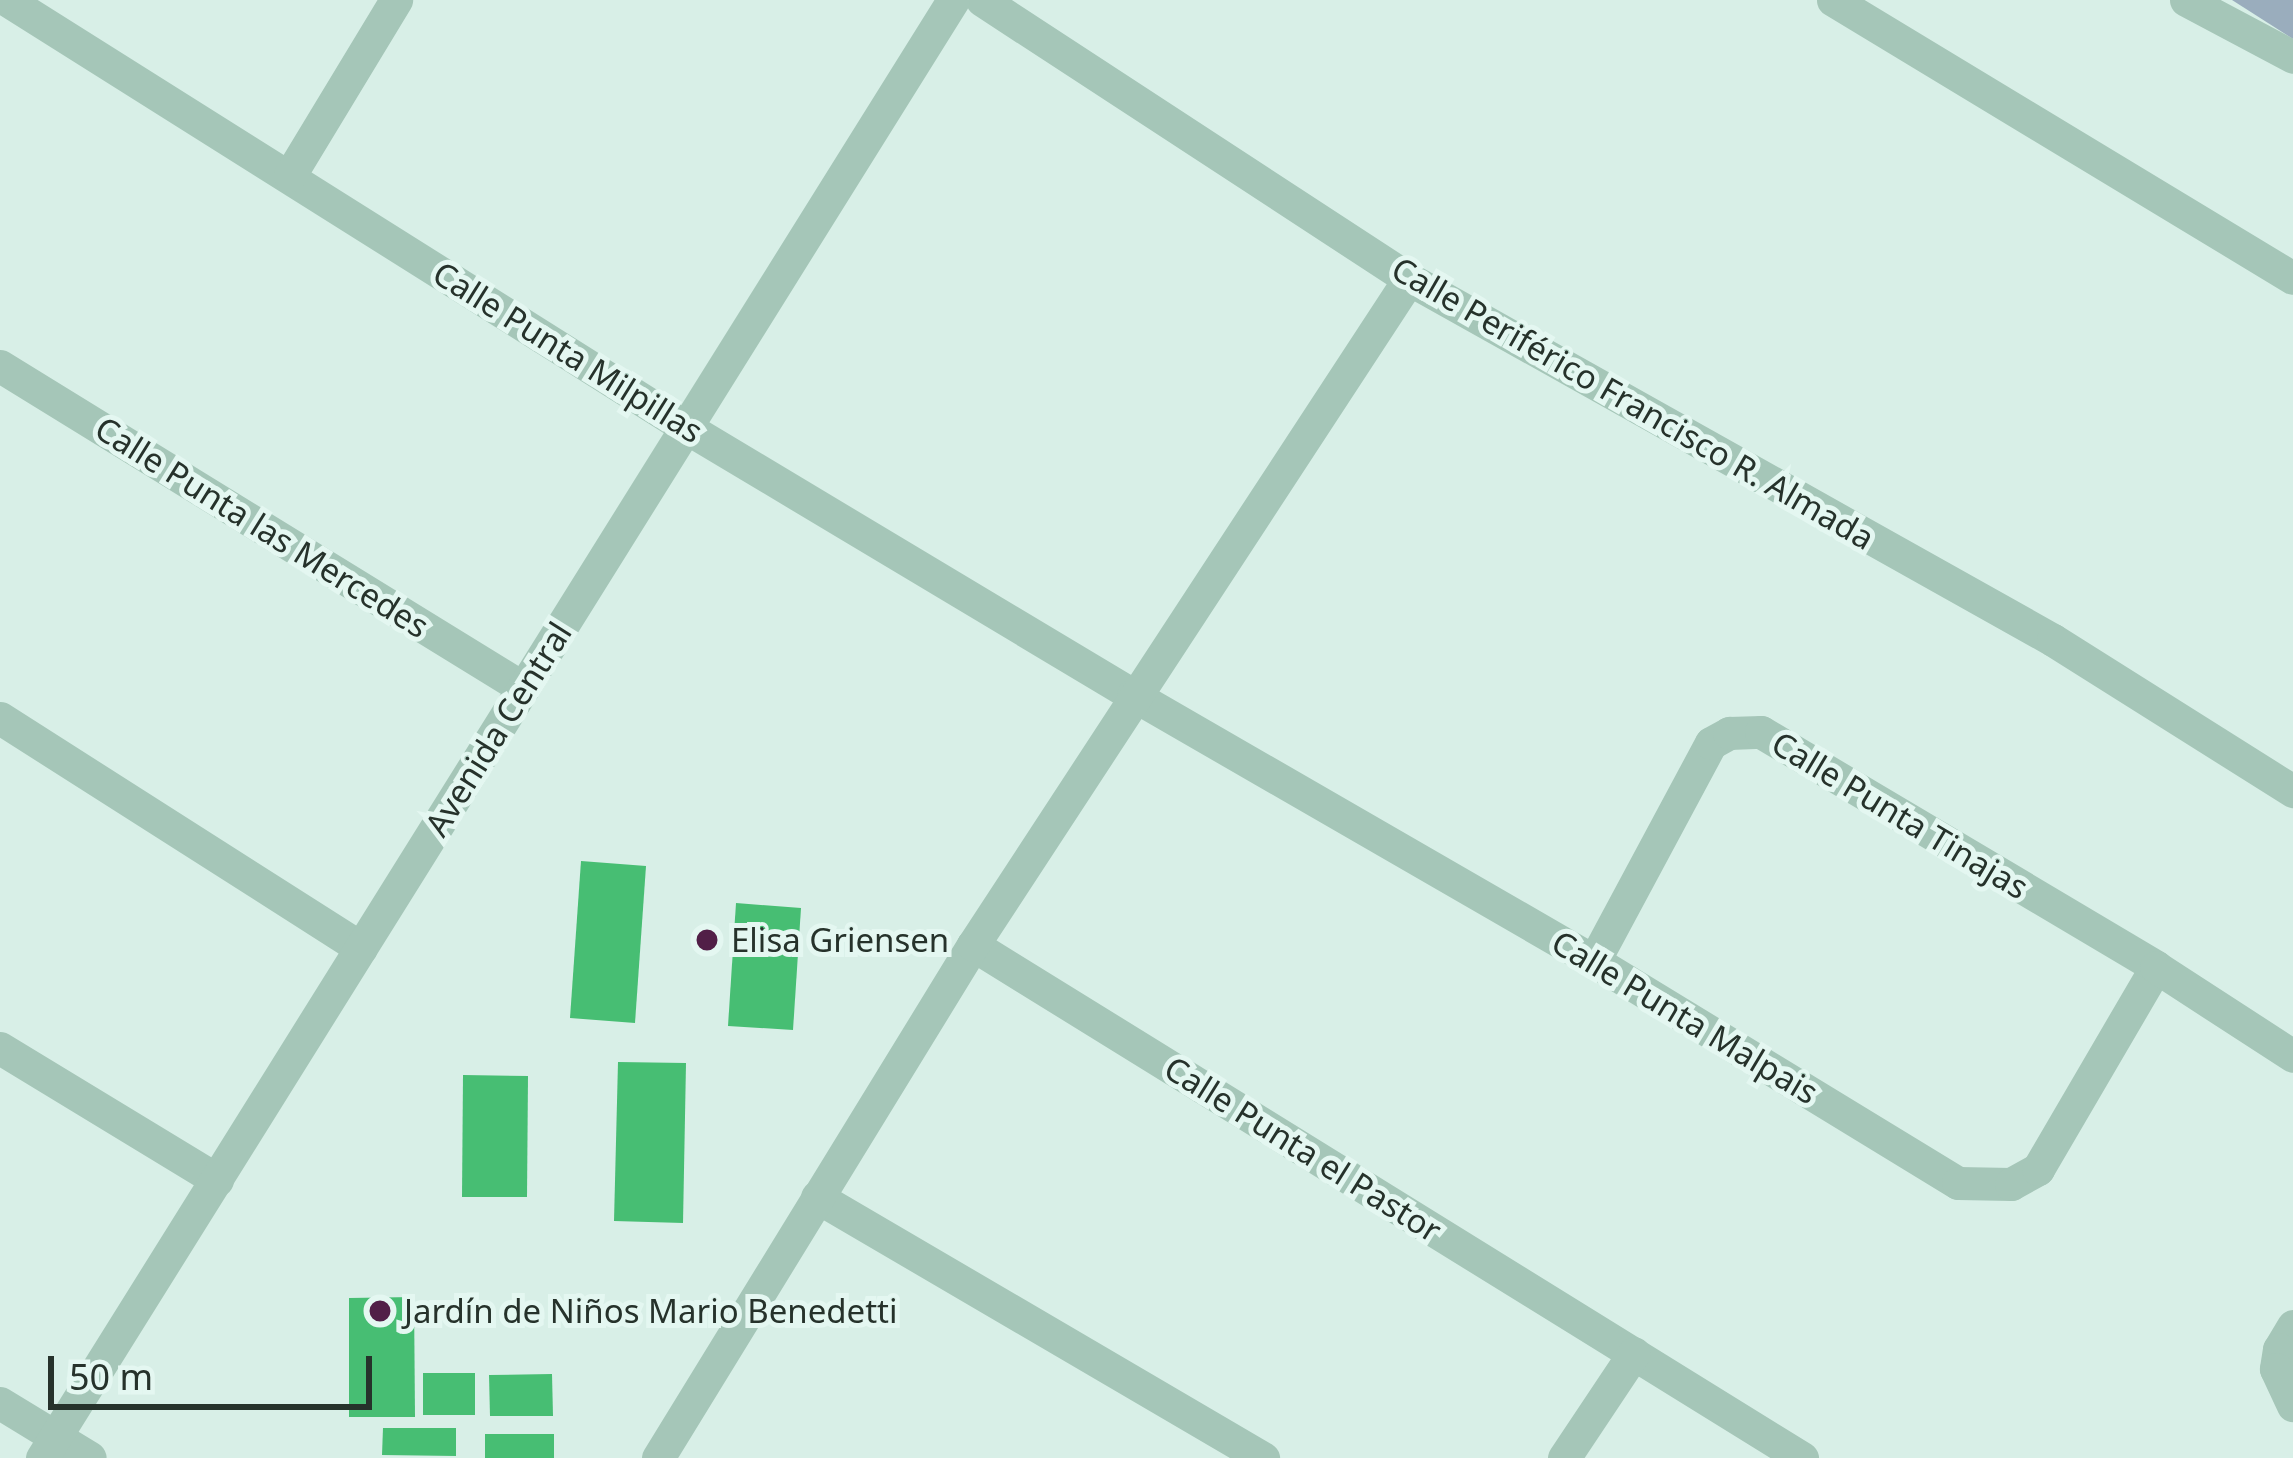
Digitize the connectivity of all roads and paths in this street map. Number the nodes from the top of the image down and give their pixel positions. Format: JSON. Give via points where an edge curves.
{"nodes":[{"id":1,"x":7,"y":0,"type":"edge"},
{"id":2,"x":396,"y":0,"type":"edge"},
{"id":3,"x":953,"y":0,"type":"edge"},
{"id":4,"x":982,"y":0,"type":"edge"},
{"id":5,"x":1834,"y":0,"type":"edge"},
{"id":6,"x":2186,"y":0,"type":"edge"},
{"id":7,"x":2293,"y":57,"type":"edge"},
{"id":8,"x":290,"y":175,"type":"junction"},
{"id":9,"x":2293,"y":278,"type":"edge"},
{"id":10,"x":1409,"y":279,"type":"junction"},
{"id":11,"x":0,"y":366,"type":"edge"},
{"id":12,"x":687,"y":428,"type":"junction"},
{"id":13,"x":523,"y":688,"type":"junction"},
{"id":14,"x":1133,"y":695,"type":"junction"},
{"id":15,"x":0,"y":718,"type":"edge"},
{"id":16,"x":2293,"y":791,"type":"edge"},
{"id":17,"x":973,"y":945,"type":"junction"},
{"id":18,"x":361,"y":948,"type":"junction"},
{"id":19,"x":1594,"y":961,"type":"junction"},
{"id":20,"x":2156,"y":967,"type":"junction"},
{"id":21,"x":0,"y":1048,"type":"edge"},
{"id":22,"x":2293,"y":1056,"type":"edge"},
{"id":23,"x":217,"y":1180,"type":"junction"},
{"id":24,"x":817,"y":1197,"type":"junction"},
{"id":25,"x":2293,"y":1326,"type":"edge"},
{"id":26,"x":1634,"y":1353,"type":"junction"},
{"id":27,"x":0,"y":1403,"type":"edge"},
{"id":28,"x":2293,"y":1405,"type":"edge"},
{"id":29,"x":48,"y":1448,"type":"edge"},
{"id":30,"x":90,"y":1458,"type":"edge"},
{"id":31,"x":658,"y":1458,"type":"edge"},
{"id":32,"x":1263,"y":1458,"type":"edge"},
{"id":33,"x":1564,"y":1458,"type":"edge"},
{"id":34,"x":1802,"y":1458,"type":"edge"}],
"edges":[{"from":1,"to":8,"type":"street","name":"Calle Punta Milpillas"},
{"from":2,"to":8,"type":"street"},
{"from":3,"to":12,"type":"street","name":"Avenida Central"},
{"from":4,"to":10,"type":"street","name":"Calle Periférico Francisco R. Almada"},
{"from":5,"to":9,"type":"street"},
{"from":6,"to":7,"type":"street"},
{"from":8,"to":12,"type":"street","name":"Calle Punta Milpillas"},
{"from":10,"to":14,"type":"street"},
{"from":10,"to":16,"type":"street","name":"Calle Periférico Francisco R. Almada","via":[[2053,640]]},
{"from":11,"to":13,"type":"street","name":"Calle Punta las Mercedes"},
{"from":12,"to":13,"type":"street","name":"Avenida Central"},
{"from":12,"to":14,"type":"street","name":"Calle Punta Milpillas"},
{"from":13,"to":18,"type":"street","name":"Avenida Central"},
{"from":14,"to":17,"type":"street"},
{"from":14,"to":19,"type":"street","name":"Calle Punta Malpais"},
{"from":15,"to":18,"type":"street"},
{"from":17,"to":24,"type":"street"},
{"from":17,"to":26,"type":"street","name":"Calle Punta el Pastor"},
{"from":18,"to":23,"type":"street","name":"Avenida Central"},
{"from":19,"to":20,"type":"street","name":"Calle Punta Malpais","via":[[1958,1183],[1985,1188],[2038,1169]]},
{"from":19,"to":20,"type":"street","name":"Calle Punta Tinajas","via":[[1712,743],[1747,730]]},
{"from":20,"to":22,"type":"street","name":"Calle Punta Tinajas"},
{"from":21,"to":23,"type":"street"},
{"from":23,"to":29,"type":"street","name":"Avenida Central"},
{"from":24,"to":31,"type":"street"},
{"from":24,"to":32,"type":"street"},
{"from":25,"to":28,"type":"street","via":[[2276,1369]]},
{"from":26,"to":33,"type":"street"},
{"from":26,"to":34,"type":"street","name":"Calle Punta el Pastor"},
{"from":27,"to":29,"type":"street"},
{"from":29,"to":30,"type":"street"}]}
